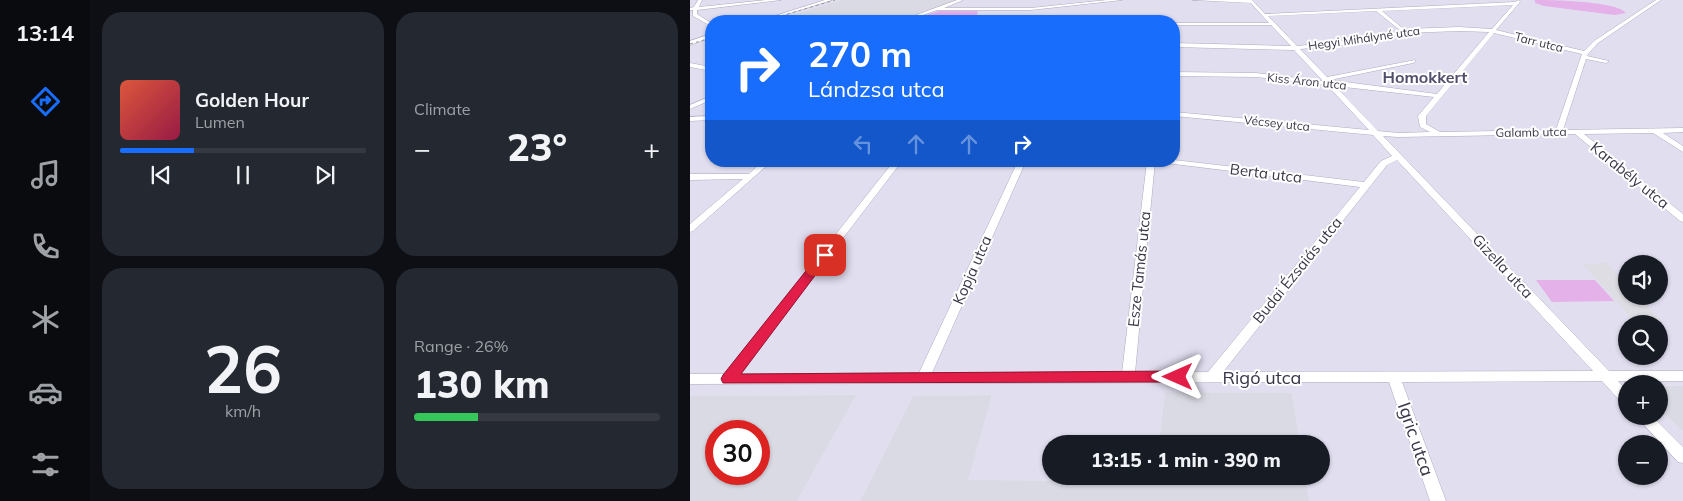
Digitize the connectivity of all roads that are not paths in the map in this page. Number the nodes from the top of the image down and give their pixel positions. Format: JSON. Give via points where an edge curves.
{"nodes":[{"id":1,"x":700,"y":0,"type":"edge"},
{"id":2,"x":779,"y":0,"type":"edge"},
{"id":3,"x":830,"y":0,"type":"edge"},
{"id":4,"x":961,"y":0,"type":"edge"},
{"id":5,"x":1120,"y":0,"type":"edge"},
{"id":6,"x":1195,"y":0,"type":"edge"},
{"id":7,"x":1440,"y":0,"type":"edge"},
{"id":8,"x":1659,"y":0,"type":"edge"},
{"id":9,"x":1088,"y":1,"type":"edge"},
{"id":10,"x":1251,"y":1,"type":"edge"},
{"id":11,"x":1517,"y":1,"type":"edge"},
{"id":12,"x":1451,"y":6,"type":"junction"},
{"id":13,"x":692,"y":9,"type":"edge"},
{"id":14,"x":937,"y":9,"type":"junction"},
{"id":15,"x":1378,"y":10,"type":"junction"},
{"id":16,"x":780,"y":15,"type":"edge"},
{"id":17,"x":920,"y":15,"type":"edge"},
{"id":18,"x":1265,"y":15,"type":"junction"},
{"id":19,"x":705,"y":21,"type":"edge"},
{"id":20,"x":1180,"y":24,"type":"edge"},
{"id":21,"x":1273,"y":24,"type":"junction"},
{"id":22,"x":1406,"y":31,"type":"junction"},
{"id":23,"x":1494,"y":31,"type":"junction"},
{"id":24,"x":705,"y":38,"type":"edge"},
{"id":25,"x":690,"y":43,"type":"edge"},
{"id":26,"x":1180,"y":45,"type":"edge"},
{"id":27,"x":1297,"y":48,"type":"junction"},
{"id":28,"x":1584,"y":55,"type":"junction"},
{"id":29,"x":1413,"y":61,"type":"dead end"},
{"id":30,"x":1606,"y":61,"type":"dead end"},
{"id":31,"x":690,"y":65,"type":"edge"},
{"id":32,"x":705,"y":68,"type":"edge"},
{"id":33,"x":1180,"y":74,"type":"edge"},
{"id":34,"x":1329,"y":81,"type":"junction"},
{"id":35,"x":1439,"y":96,"type":"junction"},
{"id":36,"x":705,"y":101,"type":"edge"},
{"id":37,"x":690,"y":107,"type":"edge"},
{"id":38,"x":1180,"y":115,"type":"edge"},
{"id":39,"x":1363,"y":117,"type":"junction"},
{"id":40,"x":690,"y":118,"type":"edge"},
{"id":41,"x":705,"y":118,"type":"edge"},
{"id":42,"x":1340,"y":130,"type":"junction"},
{"id":43,"x":1654,"y":130,"type":"junction"},
{"id":44,"x":1683,"y":130,"type":"edge"},
{"id":45,"x":1422,"y":132,"type":"junction"},
{"id":46,"x":1559,"y":132,"type":"junction"},
{"id":47,"x":1577,"y":132,"type":"junction"},
{"id":48,"x":1379,"y":134,"type":"junction"},
{"id":49,"x":1683,"y":150,"type":"edge"},
{"id":50,"x":1401,"y":153,"type":"junction"},
{"id":51,"x":1180,"y":163,"type":"edge"},
{"id":52,"x":1384,"y":164,"type":"junction"},
{"id":53,"x":762,"y":167,"type":"edge"},
{"id":54,"x":893,"y":167,"type":"edge"},
{"id":55,"x":1019,"y":167,"type":"edge"},
{"id":56,"x":1149,"y":167,"type":"edge"},
{"id":57,"x":752,"y":176,"type":"junction"},
{"id":58,"x":690,"y":177,"type":"edge"},
{"id":59,"x":1366,"y":185,"type":"junction"},
{"id":60,"x":1683,"y":219,"type":"edge"},
{"id":61,"x":690,"y":229,"type":"edge"},
{"id":62,"x":1683,"y":376,"type":"edge"},
{"id":63,"x":1128,"y":377,"type":"junction"},
{"id":64,"x":1212,"y":377,"type":"junction"},
{"id":65,"x":1394,"y":377,"type":"junction"},
{"id":66,"x":923,"y":378,"type":"junction"},
{"id":67,"x":1607,"y":378,"type":"junction"},
{"id":68,"x":690,"y":379,"type":"edge"},
{"id":69,"x":728,"y":379,"type":"junction"},
{"id":70,"x":1618,"y":390,"type":"edge"},
{"id":71,"x":1652,"y":425,"type":"edge"},
{"id":72,"x":1683,"y":457,"type":"edge"},
{"id":73,"x":1438,"y":501,"type":"edge"}],
"edges":[{"from":1,"to":13,"type":"street"},
{"from":2,"to":13,"type":"street"},
{"from":3,"to":16,"type":"street"},
{"from":4,"to":14,"type":"street"},
{"from":5,"to":9,"type":"street"},
{"from":6,"to":10,"type":"street"},
{"from":7,"to":12,"type":"street"},
{"from":8,"to":28,"type":"street","via":[[1596,42]]},
{"from":9,"to":14,"type":"street","via":[[1031,10]]},
{"from":10,"to":18,"type":"street","name":"Gizella utca"},
{"from":11,"to":12,"type":"street"},
{"from":11,"to":23,"type":"street"},
{"from":12,"to":15,"type":"street"},
{"from":13,"to":19,"type":"street"},
{"from":14,"to":17,"type":"street"},
{"from":15,"to":18,"type":"street"},
{"from":15,"to":22,"type":"street"},
{"from":18,"to":21,"type":"street","name":"Gizella utca"},
{"from":20,"to":21,"type":"street"},
{"from":21,"to":27,"type":"street","name":"Gizella utca"},
{"from":22,"to":23,"type":"street","name":"Hegyi Mihályné utca"},
{"from":22,"to":27,"type":"street","name":"Hegyi Mihályné utca","via":[[1354,42]]},
{"from":23,"to":28,"type":"street","name":"Tarr utca"},
{"from":23,"to":35,"type":"street"},
{"from":24,"to":25,"type":"street"},
{"from":26,"to":27,"type":"street","name":"Hegyi Mihályné utca"},
{"from":27,"to":34,"type":"street","name":"Gizella utca"},
{"from":28,"to":30,"type":"street","name":"Tarr utca"},
{"from":28,"to":46,"type":"street"},
{"from":29,"to":34,"type":"street"},
{"from":31,"to":32,"type":"street"},
{"from":33,"to":34,"type":"street","name":"Kiss Áron utca"},
{"from":34,"to":35,"type":"street","name":"Kiss Áron utca"},
{"from":34,"to":39,"type":"street","name":"Gizella utca"},
{"from":35,"to":45,"type":"street","via":[[1422,116]]},
{"from":36,"to":37,"type":"street"},
{"from":38,"to":42,"type":"street","name":"Vécsey utca"},
{"from":39,"to":42,"type":"street","via":[[1359,126]]},
{"from":39,"to":48,"type":"street","name":"Gizella utca"},
{"from":40,"to":41,"type":"street"},
{"from":42,"to":48,"type":"street","name":"Vécsey utca"},
{"from":43,"to":44,"type":"street","name":"Galamb utca"},
{"from":43,"to":47,"type":"street","name":"Galamb utca"},
{"from":43,"to":49,"type":"street"},
{"from":45,"to":46,"type":"street","name":"Galamb utca"},
{"from":45,"to":48,"type":"street","name":"Galamb utca"},
{"from":45,"to":50,"type":"street","name":"Budai Ézsaiás utca"},
{"from":46,"to":47,"type":"street","name":"Galamb utca"},
{"from":47,"to":60,"type":"street","name":"Karabély utca"},
{"from":48,"to":50,"type":"street","name":"Gizella utca"},
{"from":50,"to":52,"type":"street","name":"Budai Ézsaiás utca"},
{"from":50,"to":52,"type":"street","name":"Budai Ézsaiás utca","via":[[1396,162]]},
{"from":50,"to":67,"type":"street","name":"Gizella utca"},
{"from":51,"to":59,"type":"street","name":"Berta utca"},
{"from":52,"to":59,"type":"street","name":"Budai Ézsaiás utca"},
{"from":53,"to":57,"type":"street"},
{"from":54,"to":69,"type":"street"},
{"from":55,"to":66,"type":"street","name":"Kopja utca"},
{"from":56,"to":63,"type":"street","name":"Esze Tamás utca"},
{"from":57,"to":58,"type":"street"},
{"from":57,"to":61,"type":"street"},
{"from":59,"to":64,"type":"street","name":"Budai Ézsaiás utca"},
{"from":62,"to":67,"type":"street","name":"Rigó utca"},
{"from":63,"to":64,"type":"street","name":"Rigó utca"},
{"from":63,"to":66,"type":"street","name":"Rigó utca"},
{"from":64,"to":65,"type":"street","name":"Rigó utca"},
{"from":65,"to":67,"type":"street","name":"Rigó utca"},
{"from":65,"to":73,"type":"street","name":"Igric utca"},
{"from":66,"to":69,"type":"street","name":"Rigó utca"},
{"from":67,"to":70,"type":"street","name":"Gizella utca"},
{"from":68,"to":69,"type":"street","name":"Rigó utca"},
{"from":71,"to":72,"type":"street"}]}
